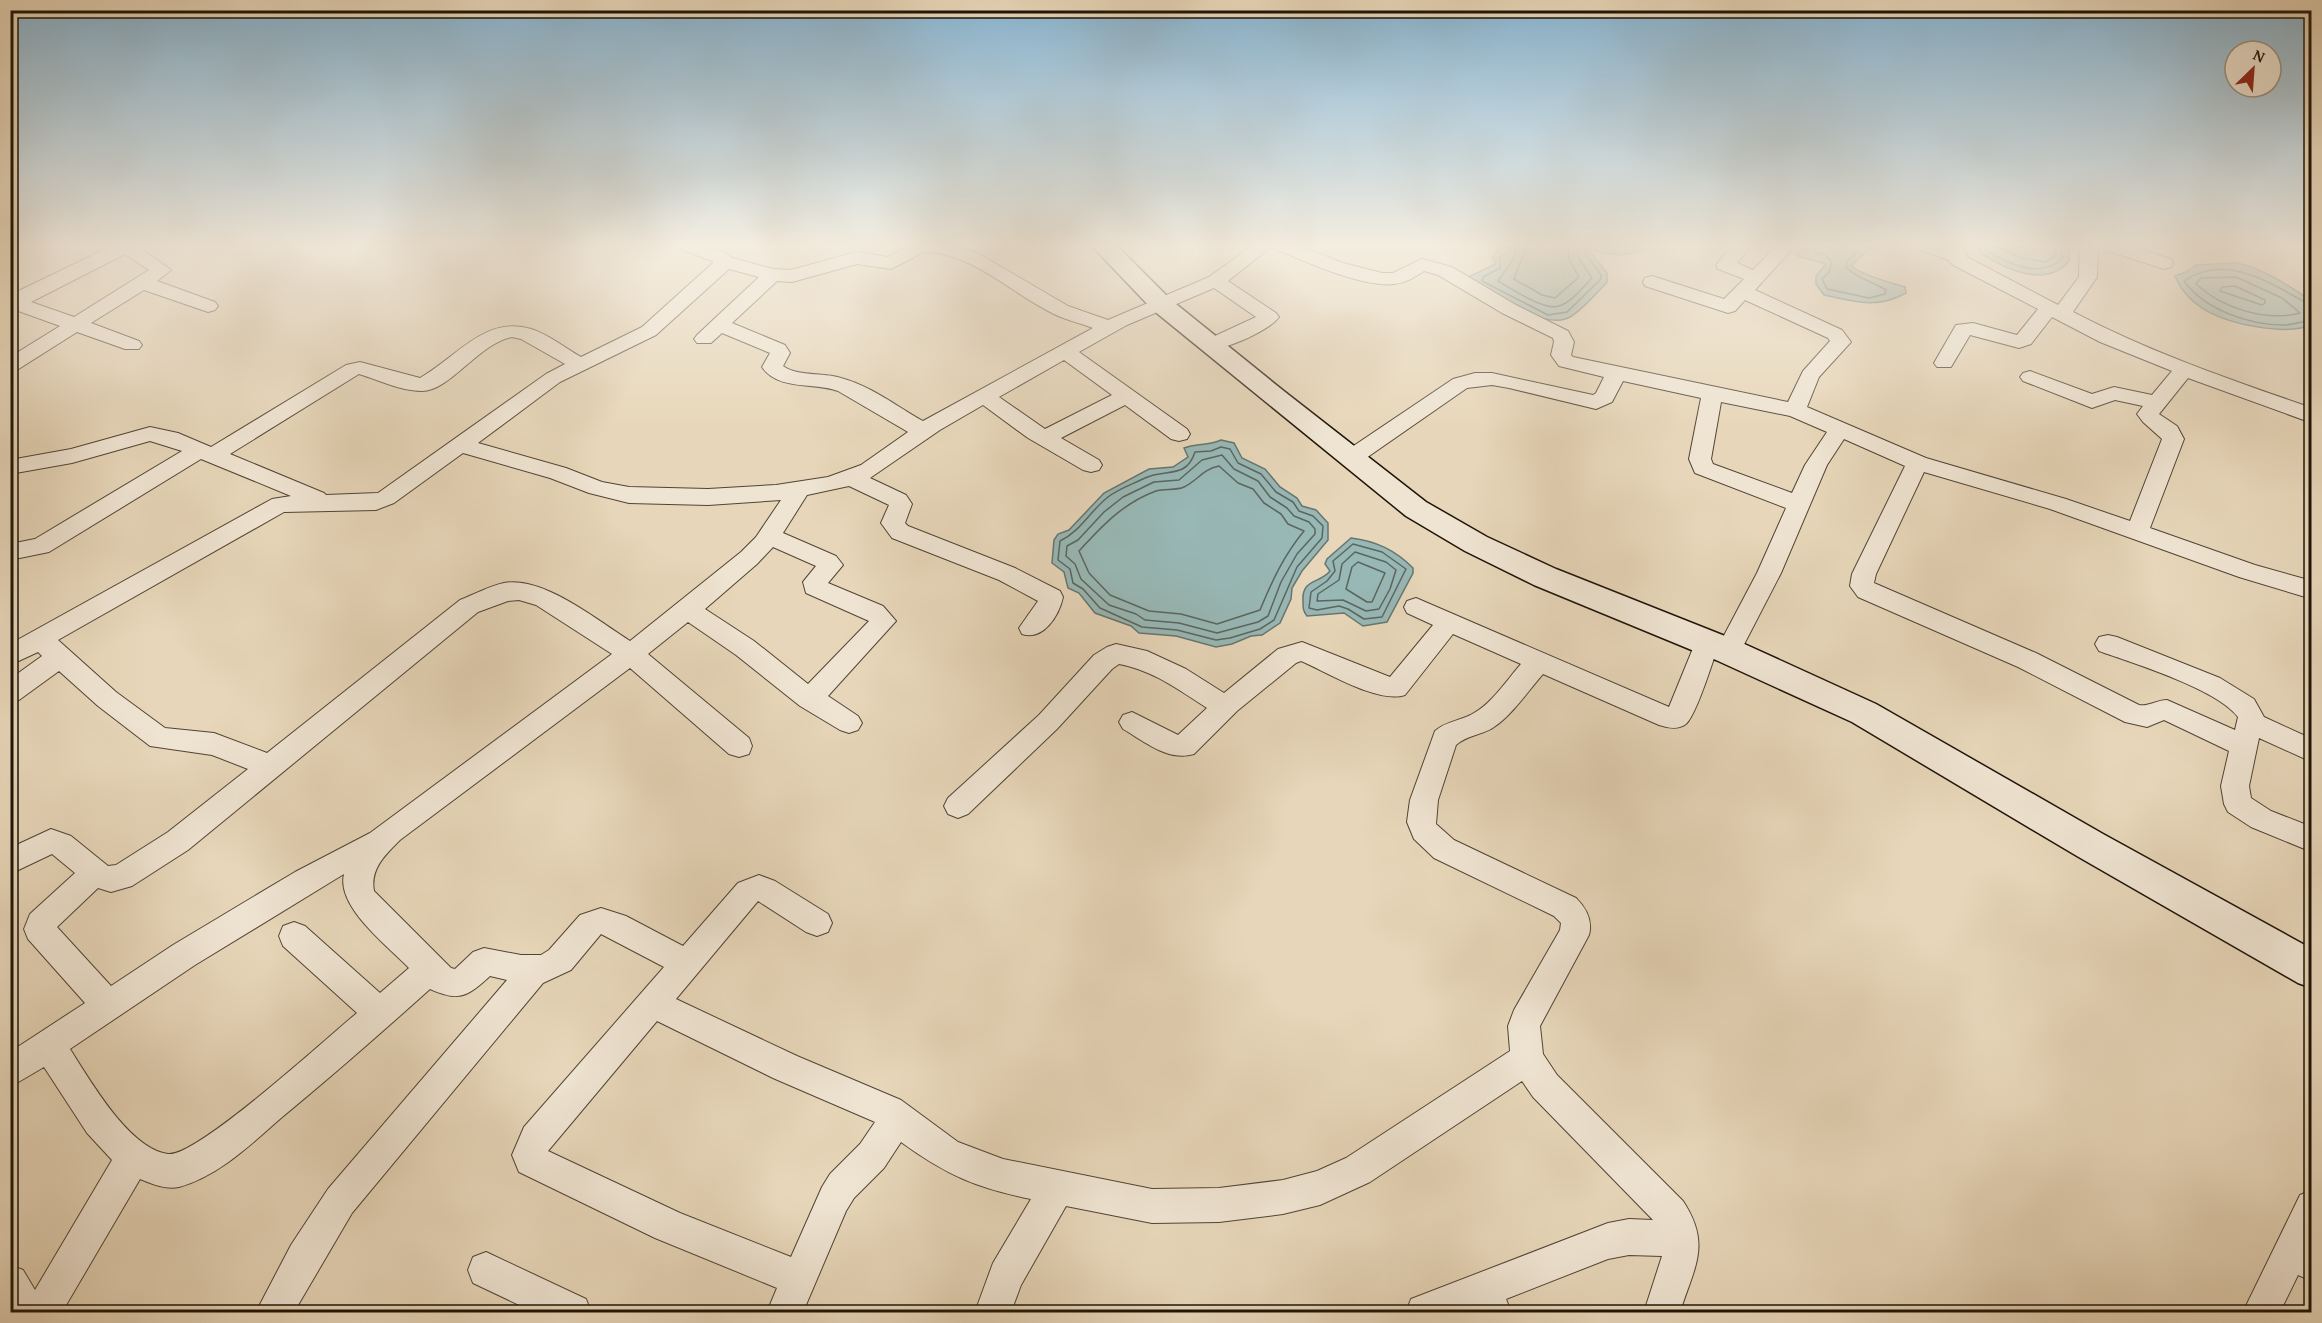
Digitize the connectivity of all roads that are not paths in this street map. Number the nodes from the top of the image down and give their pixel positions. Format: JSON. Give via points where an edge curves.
{"nodes":[{"id":1,"x":27,"y":307,"type":"edge"},
{"id":2,"x":106,"y":307,"type":"edge"},
{"id":3,"x":677,"y":307,"type":"edge"},
{"id":4,"x":738,"y":307,"type":"edge"},
{"id":5,"x":1055,"y":307,"type":"edge"},
{"id":6,"x":1158,"y":307,"type":"edge"},
{"id":7,"x":1164,"y":307,"type":"edge"},
{"id":8,"x":1254,"y":307,"type":"edge"},
{"id":9,"x":1505,"y":307,"type":"edge"},
{"id":10,"x":1788,"y":307,"type":"edge"},
{"id":11,"x":2046,"y":307,"type":"edge"},
{"id":12,"x":2060,"y":307,"type":"edge"},
{"id":13,"x":2055,"y":312,"type":"junction"},
{"id":14,"x":1120,"y":322,"type":"junction"},
{"id":15,"x":77,"y":325,"type":"junction"},
{"id":16,"x":132,"y":345,"type":"dead end"},
{"id":17,"x":1211,"y":345,"type":"junction"},
{"id":18,"x":1065,"y":351,"type":"junction"},
{"id":19,"x":1944,"y":363,"type":"dead end"},
{"id":20,"x":579,"y":364,"type":"junction"},
{"id":21,"x":10,"y":366,"type":"edge"},
{"id":22,"x":2184,"y":369,"type":"junction"},
{"id":23,"x":1616,"y":374,"type":"junction"},
{"id":24,"x":2030,"y":377,"type":"dead end"},
{"id":25,"x":1712,"y":394,"type":"junction"},
{"id":26,"x":984,"y":396,"type":"junction"},
{"id":27,"x":1126,"y":396,"type":"junction"},
{"id":28,"x":2156,"y":402,"type":"junction"},
{"id":29,"x":1795,"y":410,"type":"junction"},
{"id":30,"x":2312,"y":416,"type":"edge"},
{"id":31,"x":1840,"y":429,"type":"junction"},
{"id":32,"x":923,"y":431,"type":"junction"},
{"id":33,"x":1179,"y":434,"type":"dead end"},
{"id":34,"x":1044,"y":438,"type":"junction"},
{"id":35,"x":461,"y":444,"type":"junction"},
{"id":36,"x":206,"y":453,"type":"junction"},
{"id":37,"x":1351,"y":458,"type":"junction"},
{"id":38,"x":1918,"y":463,"type":"junction"},
{"id":39,"x":1091,"y":465,"type":"dead end"},
{"id":40,"x":10,"y":467,"type":"edge"},
{"id":41,"x":851,"y":478,"type":"junction"},
{"id":42,"x":800,"y":489,"type":"junction"},
{"id":43,"x":325,"y":502,"type":"junction"},
{"id":44,"x":1798,"y":504,"type":"junction"},
{"id":45,"x":2137,"y":532,"type":"junction"},
{"id":46,"x":769,"y":536,"type":"junction"},
{"id":47,"x":10,"y":552,"type":"edge"},
{"id":48,"x":2312,"y":590,"type":"edge"},
{"id":49,"x":1416,"y":608,"type":"dead end"},
{"id":50,"x":687,"y":609,"type":"junction"},
{"id":51,"x":1449,"y":622,"type":"junction"},
{"id":52,"x":1031,"y":627,"type":"dead end"},
{"id":53,"x":2108,"y":644,"type":"dead end"},
{"id":54,"x":1717,"y":647,"type":"junction"},
{"id":55,"x":49,"y":648,"type":"junction"},
{"id":56,"x":631,"y":654,"type":"junction"},
{"id":57,"x":10,"y":656,"type":"edge"},
{"id":58,"x":1538,"y":662,"type":"junction"},
{"id":59,"x":10,"y":693,"type":"edge"},
{"id":60,"x":809,"y":699,"type":"junction"},
{"id":61,"x":1225,"y":707,"type":"junction"},
{"id":62,"x":1132,"y":722,"type":"dead end"},
{"id":63,"x":849,"y":723,"type":"dead end"},
{"id":64,"x":2247,"y":734,"type":"junction"},
{"id":65,"x":739,"y":746,"type":"dead end"},
{"id":66,"x":2312,"y":751,"type":"edge"},
{"id":67,"x":271,"y":766,"type":"junction"},
{"id":68,"x":958,"y":806,"type":"dead end"},
{"id":69,"x":2312,"y":840,"type":"edge"},
{"id":70,"x":379,"y":842,"type":"junction"},
{"id":71,"x":10,"y":862,"type":"edge"},
{"id":72,"x":94,"y":874,"type":"junction"},
{"id":73,"x":817,"y":923,"type":"dead end"},
{"id":74,"x":294,"y":936,"type":"dead end"},
{"id":75,"x":686,"y":963,"type":"junction"},
{"id":76,"x":430,"y":969,"type":"junction"},
{"id":77,"x":535,"y":970,"type":"junction"},
{"id":78,"x":2312,"y":970,"type":"edge"},
{"id":79,"x":652,"y":1003,"type":"junction"},
{"id":80,"x":108,"y":1006,"type":"junction"},
{"id":81,"x":380,"y":1013,"type":"junction"},
{"id":82,"x":49,"y":1045,"type":"junction"},
{"id":83,"x":1527,"y":1059,"type":"junction"},
{"id":84,"x":10,"y":1071,"type":"edge"},
{"id":85,"x":898,"y":1117,"type":"junction"},
{"id":86,"x":134,"y":1156,"type":"junction"},
{"id":87,"x":1058,"y":1188,"type":"junction"},
{"id":88,"x":2312,"y":1207,"type":"edge"},
{"id":89,"x":1682,"y":1239,"type":"junction"},
{"id":90,"x":2302,"y":1256,"type":"edge"},
{"id":91,"x":486,"y":1270,"type":"dead end"},
{"id":92,"x":800,"y":1278,"type":"junction"},
{"id":93,"x":10,"y":1283,"type":"edge"},
{"id":94,"x":1487,"y":1302,"type":"edge"},
{"id":95,"x":27,"y":1312,"type":"edge"},
{"id":96,"x":42,"y":1312,"type":"edge"},
{"id":97,"x":274,"y":1312,"type":"edge"},
{"id":98,"x":573,"y":1312,"type":"edge"},
{"id":99,"x":785,"y":1312,"type":"edge"},
{"id":100,"x":993,"y":1312,"type":"edge"},
{"id":101,"x":1425,"y":1312,"type":"edge"},
{"id":102,"x":1662,"y":1312,"type":"edge"},
{"id":103,"x":2261,"y":1312,"type":"edge"}],
"edges":[{"from":1,"to":15,"type":"street"},
{"from":2,"to":15,"type":"street"},
{"from":3,"to":20,"type":"street","via":[[657,326]]},
{"from":4,"to":32,"type":"street","via":[[711,332],[778,349],[780,353],[772,367],[777,372],[841,385]]},
{"from":5,"to":14,"type":"street"},
{"from":6,"to":14,"type":"street"},
{"from":7,"to":17,"type":"street"},
{"from":8,"to":17,"type":"street","via":[[1269,317]]},
{"from":9,"to":23,"type":"street","via":[[1561,335],[1561,355],[1566,362]]},
{"from":10,"to":29,"type":"street","via":[[1835,334],[1841,342],[1810,375]]},
{"from":11,"to":13,"type":"street"},
{"from":12,"to":13,"type":"street"},
{"from":13,"to":19,"type":"street","via":[[2019,342],[1963,329]]},
{"from":13,"to":22,"type":"street"},
{"from":14,"to":18,"type":"street"},
{"from":15,"to":16,"type":"street"},
{"from":15,"to":21,"type":"street"},
{"from":17,"to":37,"type":"street"},
{"from":18,"to":26,"type":"street"},
{"from":18,"to":27,"type":"street"},
{"from":20,"to":35,"type":"street","via":[[552,378]]},
{"from":20,"to":36,"type":"street","via":[[527,333],[503,332],[487,339],[424,385],[353,369]]},
{"from":22,"to":28,"type":"street"},
{"from":22,"to":30,"type":"street"},
{"from":23,"to":25,"type":"street"},
{"from":23,"to":37,"type":"street","via":[[1605,397],[1596,402],[1503,381],[1469,379]]},
{"from":24,"to":28,"type":"street","via":[[2092,401],[2114,393]]},
{"from":25,"to":29,"type":"street"},
{"from":25,"to":44,"type":"street","via":[[1700,459],[1703,468]]},
{"from":26,"to":32,"type":"street"},
{"from":26,"to":34,"type":"street"},
{"from":27,"to":33,"type":"street"},
{"from":27,"to":34,"type":"street"},
{"from":28,"to":45,"type":"street","via":[[2148,416],[2170,431],[2173,439]]},
{"from":29,"to":31,"type":"street"},
{"from":31,"to":38,"type":"street"},
{"from":31,"to":44,"type":"street","via":[[1821,456]]},
{"from":32,"to":41,"type":"street","via":[[869,470]]},
{"from":34,"to":39,"type":"street"},
{"from":35,"to":42,"type":"street","via":[[629,495],[708,497]]},
{"from":35,"to":43,"type":"street","via":[[386,498]]},
{"from":36,"to":40,"type":"street","via":[[150,434],[72,456]]},
{"from":36,"to":43,"type":"street"},
{"from":36,"to":47,"type":"street","via":[[41,546]]},
{"from":37,"to":54,"type":"street","via":[[1416,509],[1476,544],[1545,577]]},
{"from":38,"to":45,"type":"street"},
{"from":38,"to":64,"type":"street","via":[[1864,573],[1862,586],[1867,591],[2027,660],[2134,715],[2147,717],[2157,710],[2167,710]]},
{"from":41,"to":42,"type":"street"},
{"from":41,"to":52,"type":"street","via":[[898,500],[900,511],[893,523],[900,532],[1007,574],[1051,597],[1049,606]]},
{"from":42,"to":46,"type":"street"},
{"from":43,"to":55,"type":"street","via":[[280,504]]},
{"from":44,"to":54,"type":"street","via":[[1769,573]]},
{"from":45,"to":48,"type":"street"},
{"from":46,"to":50,"type":"street","via":[[749,558]]},
{"from":46,"to":60,"type":"street","via":[[828,562],[830,568],[815,582],[815,587],[874,612],[884,621]]},
{"from":49,"to":51,"type":"street"},
{"from":50,"to":56,"type":"street"},
{"from":50,"to":60,"type":"street","via":[[746,648]]},
{"from":51,"to":58,"type":"street"},
{"from":51,"to":61,"type":"street","via":[[1395,688],[1302,651],[1287,656]]},
{"from":53,"to":64,"type":"street","via":[[2236,698],[2251,711]]},
{"from":54,"to":58,"type":"street","via":[[1693,681],[1675,718]]},
{"from":54,"to":78,"type":"street","via":[[1890,726]]},
{"from":55,"to":57,"type":"street"},
{"from":55,"to":59,"type":"street"},
{"from":55,"to":67,"type":"street","via":[[159,738],[214,744]]},
{"from":56,"to":65,"type":"street"},
{"from":56,"to":67,"type":"street","via":[[536,595],[520,591],[485,598],[469,606]]},
{"from":56,"to":70,"type":"street"},
{"from":58,"to":83,"type":"street","via":[[1494,712],[1444,739],[1421,813],[1424,831],[1444,849],[1565,907],[1574,916],[1578,926],[1574,935],[1524,1026]]},
{"from":60,"to":63,"type":"street"},
{"from":61,"to":62,"type":"street","via":[[1184,746],[1176,746]]},
{"from":61,"to":68,"type":"street","via":[[1177,676],[1138,658],[1116,654],[1103,662],[1048,722]]},
{"from":64,"to":66,"type":"street"},
{"from":64,"to":69,"type":"street","via":[[2235,786],[2238,804],[2261,819]]},
{"from":67,"to":72,"type":"street","via":[[145,864],[114,880]]},
{"from":70,"to":76,"type":"street","via":[[365,858],[357,889],[361,898]]},
{"from":70,"to":80,"type":"street","via":[[305,880]]},
{"from":71,"to":72,"type":"street","via":[[51,841],[68,847]]},
{"from":72,"to":80,"type":"street","via":[[46,917],[39,929]]},
{"from":73,"to":75,"type":"street","via":[[765,890],[753,889]]},
{"from":74,"to":81,"type":"street"},
{"from":75,"to":77,"type":"street","via":[[604,920],[591,924],[553,965]]},
{"from":75,"to":79,"type":"street"},
{"from":76,"to":77,"type":"street","via":[[456,985],[484,962]]},
{"from":76,"to":81,"type":"street"},
{"from":77,"to":97,"type":"street","via":[[340,1202]]},
{"from":79,"to":85,"type":"street"},
{"from":79,"to":92,"type":"street","via":[[536,1139],[529,1155],[531,1160],[677,1232]]},
{"from":80,"to":82,"type":"street"},
{"from":81,"to":86,"type":"street","via":[[200,1161],[168,1171]]},
{"from":82,"to":84,"type":"street"},
{"from":82,"to":86,"type":"street","via":[[109,1134]]},
{"from":83,"to":87,"type":"street","via":[[1358,1170],[1320,1188],[1219,1205],[1152,1206]]},
{"from":83,"to":89,"type":"street","via":[[1545,1086],[1671,1213]]},
{"from":85,"to":87,"type":"street","via":[[946,1154],[972,1166]]},
{"from":85,"to":92,"type":"street","via":[[872,1156],[834,1199]]},
{"from":86,"to":96,"type":"street"},
{"from":87,"to":100,"type":"street","via":[[1006,1276]]},
{"from":88,"to":90,"type":"street"},
{"from":89,"to":94,"type":"street","via":[[1629,1237],[1608,1241]]},
{"from":89,"to":102,"type":"street"},
{"from":90,"to":103,"type":"street"},
{"from":91,"to":98,"type":"street"},
{"from":92,"to":99,"type":"street"},
{"from":93,"to":95,"type":"street"},
{"from":94,"to":101,"type":"street"}]}
